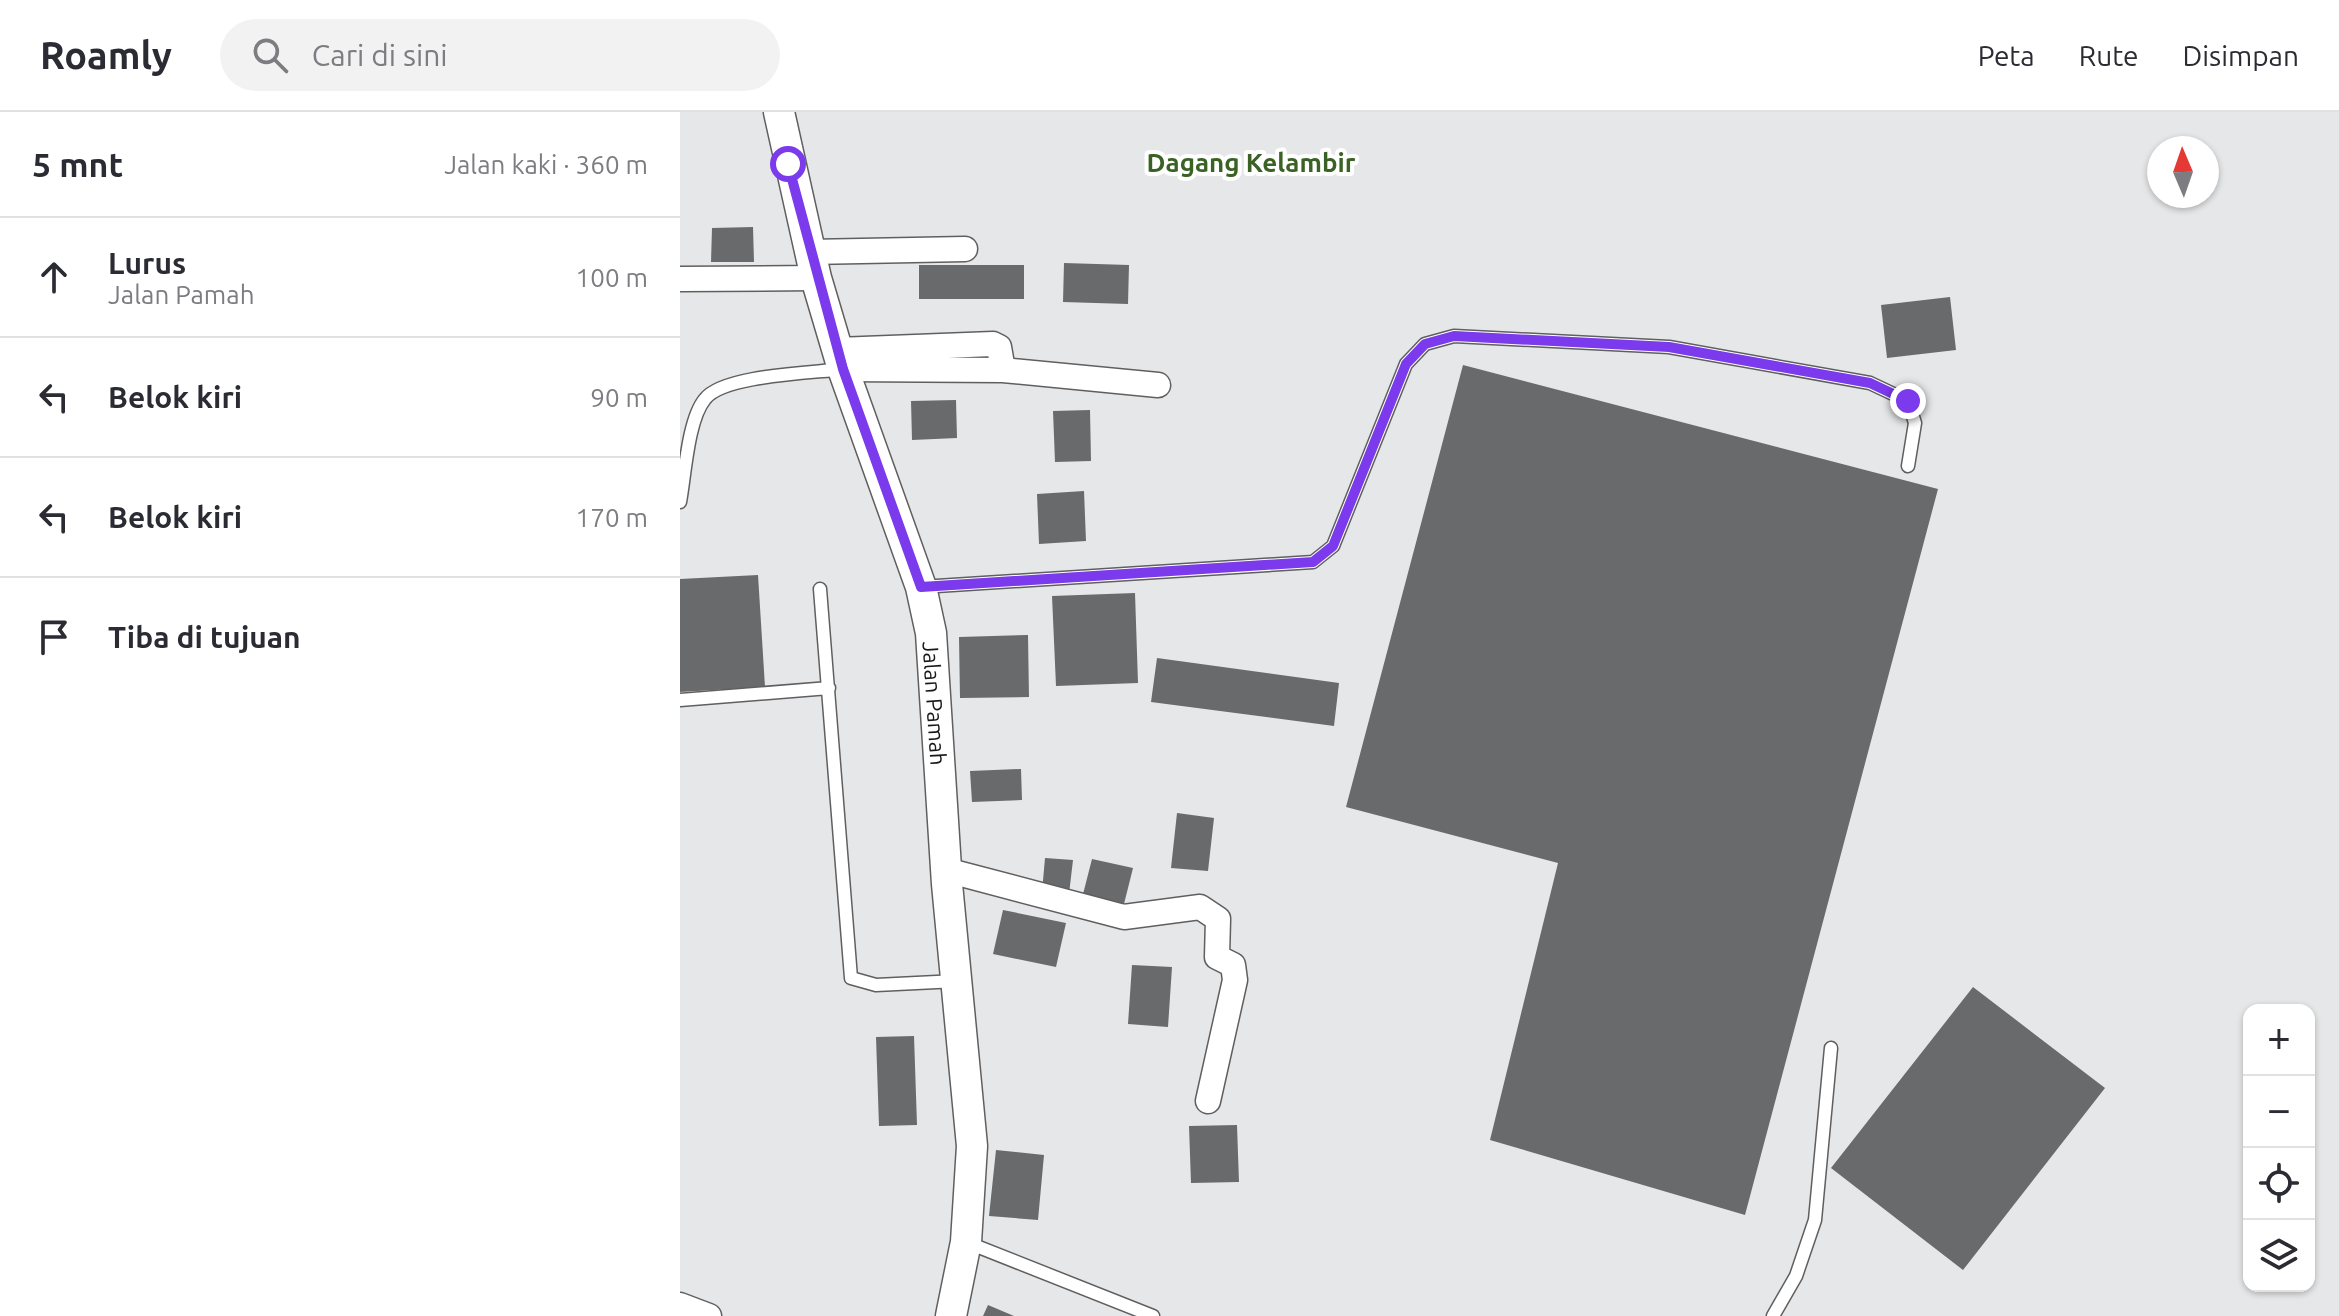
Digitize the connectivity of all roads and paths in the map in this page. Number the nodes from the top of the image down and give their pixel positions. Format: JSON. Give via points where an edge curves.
{"nodes":[{"id":1,"x":779,"y":112,"type":"edge"},
{"id":2,"x":965,"y":249,"type":"dead end"},
{"id":3,"x":812,"y":265,"type":"junction"},
{"id":4,"x":680,"y":279,"type":"edge"},
{"id":5,"x":840,"y":360,"type":"junction"},
{"id":6,"x":1158,"y":385,"type":"dead end"},
{"id":7,"x":1908,"y":466,"type":"dead end"},
{"id":8,"x":680,"y":502,"type":"edge"},
{"id":9,"x":921,"y":587,"type":"junction"},
{"id":10,"x":820,"y":589,"type":"dead end"},
{"id":11,"x":829,"y":688,"type":"junction"},
{"id":12,"x":680,"y":700,"type":"edge"},
{"id":13,"x":946,"y":870,"type":"junction"},
{"id":14,"x":957,"y":981,"type":"junction"},
{"id":15,"x":1831,"y":1048,"type":"dead end"},
{"id":16,"x":1208,"y":1101,"type":"dead end"},
{"id":17,"x":966,"y":1242,"type":"junction"},
{"id":18,"x":680,"y":1305,"type":"edge"},
{"id":19,"x":709,"y":1316,"type":"edge"},
{"id":20,"x":951,"y":1316,"type":"edge"},
{"id":21,"x":1153,"y":1316,"type":"edge"},
{"id":22,"x":1773,"y":1316,"type":"edge"}],
"edges":[{"from":1,"to":3,"type":"street","name":"Jalan Pamah"},
{"from":2,"to":3,"type":"street"},
{"from":3,"to":4,"type":"street"},
{"from":3,"to":5,"type":"street","name":"Jalan Pamah"},
{"from":5,"to":6,"type":"street"},
{"from":5,"to":8,"type":"lane","via":[[718,388],[705,398],[696,417]]},
{"from":5,"to":9,"type":"street","name":"Jalan Pamah"},
{"from":7,"to":9,"type":"lane","via":[[1915,423],[1908,401],[1870,383],[1669,347],[1454,336],[1425,344],[1406,364],[1333,546],[1313,562]]},
{"from":9,"to":13,"type":"street","name":"Jalan Pamah","via":[[931,633]]},
{"from":10,"to":11,"type":"lane"},
{"from":11,"to":12,"type":"lane"},
{"from":11,"to":14,"type":"lane","via":[[851,978],[876,985]]},
{"from":13,"to":14,"type":"street","name":"Jalan Pamah"},
{"from":13,"to":16,"type":"street","via":[[1124,917],[1200,907],[1215,914],[1217,957],[1233,965],[1235,980]]},
{"from":14,"to":17,"type":"street","name":"Jalan Pamah","via":[[971,1132]]},
{"from":15,"to":22,"type":"lane","via":[[1815,1220],[1796,1276]]},
{"from":17,"to":20,"type":"street","name":"Jalan Pamah"},
{"from":17,"to":21,"type":"lane"},
{"from":18,"to":19,"type":"street"}]}
